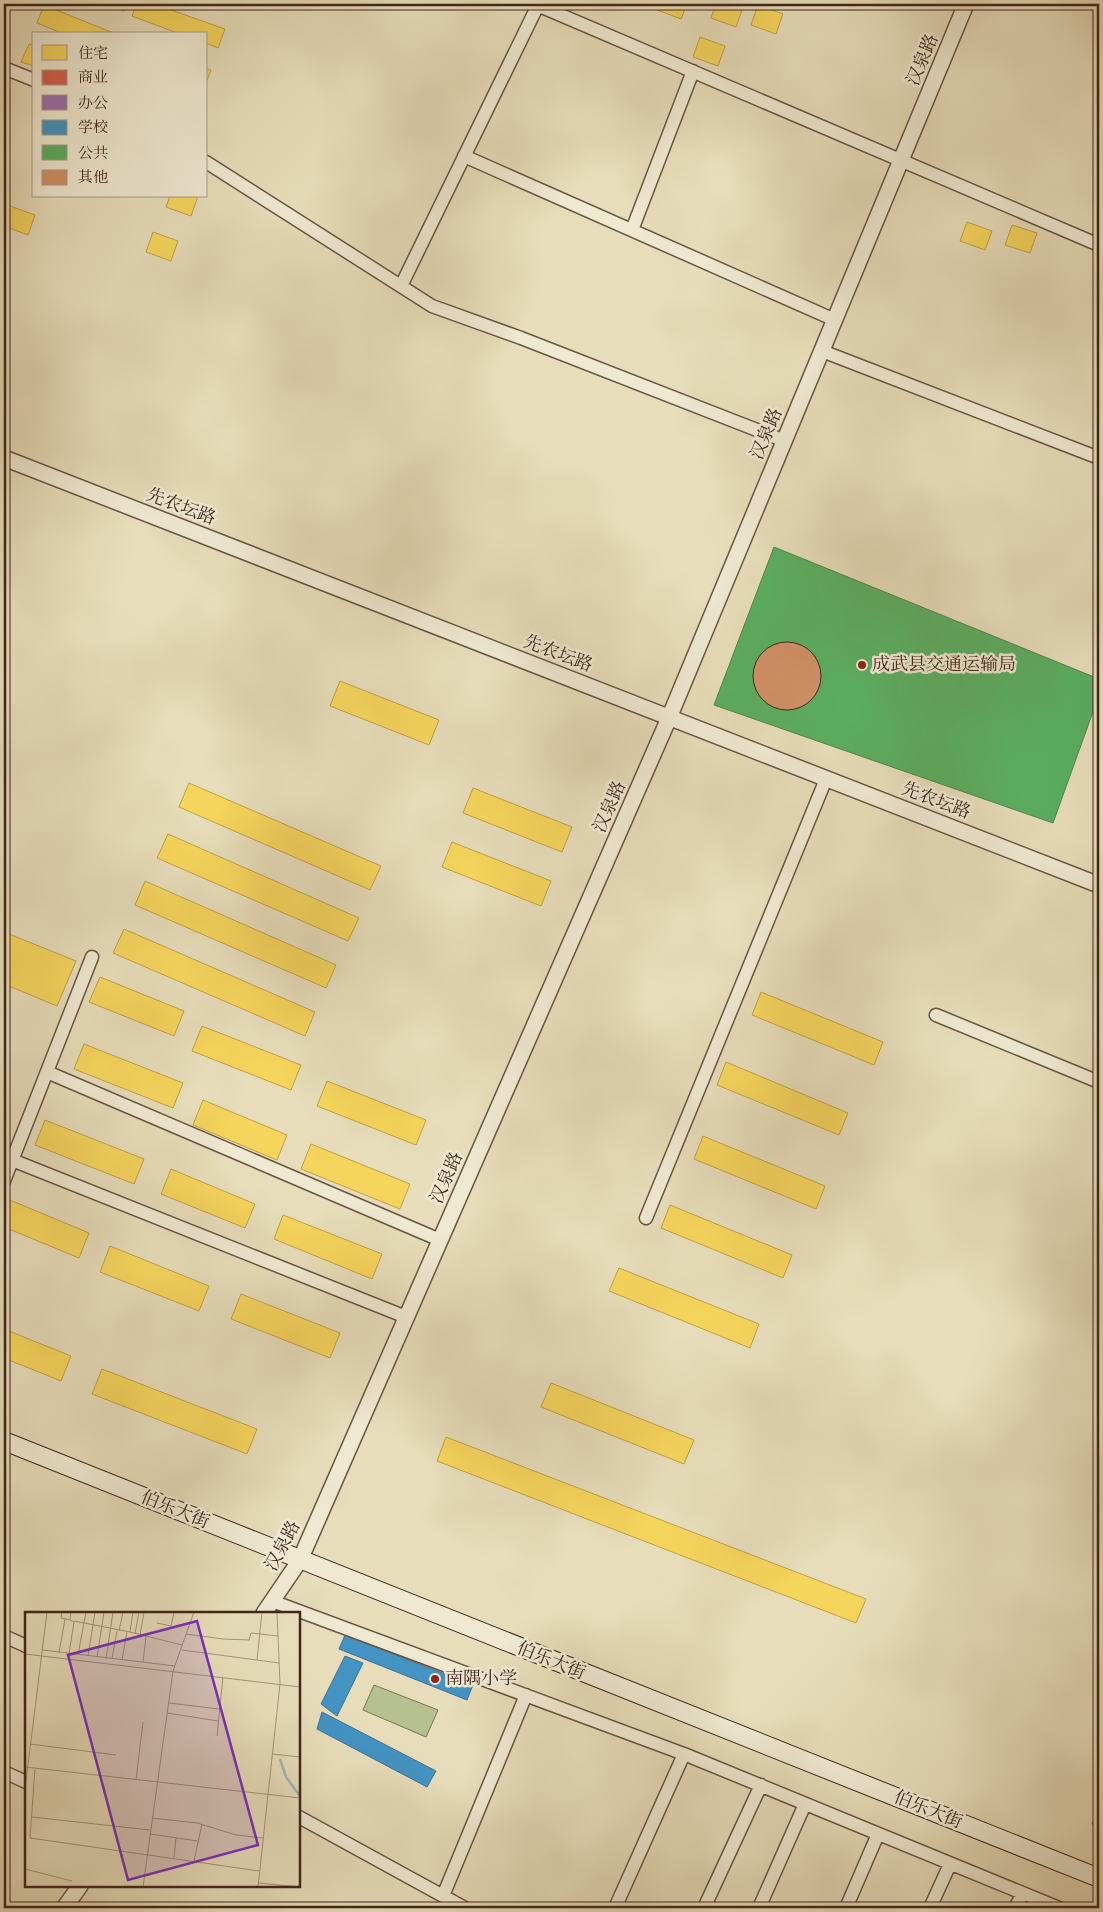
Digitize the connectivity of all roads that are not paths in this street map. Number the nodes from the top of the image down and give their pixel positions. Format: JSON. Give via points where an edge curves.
{"nodes":[{"id":1,"x":537,"y":4,"type":"edge"},
{"id":2,"x":966,"y":4,"type":"edge"},
{"id":3,"x":4,"y":68,"type":"edge"},
{"id":4,"x":693,"y":71,"type":"junction"},
{"id":5,"x":32,"y":79,"type":"edge"},
{"id":6,"x":464,"y":156,"type":"junction"},
{"id":7,"x":901,"y":160,"type":"junction"},
{"id":8,"x":208,"y":163,"type":"edge"},
{"id":9,"x":632,"y":230,"type":"junction"},
{"id":10,"x":1099,"y":245,"type":"edge"},
{"id":11,"x":401,"y":286,"type":"junction"},
{"id":12,"x":835,"y":320,"type":"junction"},
{"id":13,"x":822,"y":350,"type":"junction"},
{"id":14,"x":785,"y":441,"type":"junction"},
{"id":15,"x":4,"y":458,"type":"edge"},
{"id":16,"x":1099,"y":458,"type":"edge"},
{"id":17,"x":670,"y":718,"type":"junction"},
{"id":18,"x":826,"y":779,"type":"junction"},
{"id":19,"x":1099,"y":885,"type":"edge"},
{"id":20,"x":92,"y":957,"type":"dead end"},
{"id":21,"x":936,"y":1016,"type":"dead end"},
{"id":22,"x":47,"y":1072,"type":"junction"},
{"id":23,"x":1099,"y":1082,"type":"edge"},
{"id":24,"x":12,"y":1160,"type":"junction"},
{"id":25,"x":4,"y":1181,"type":"edge"},
{"id":26,"x":646,"y":1218,"type":"dead end"},
{"id":27,"x":440,"y":1240,"type":"junction"},
{"id":28,"x":406,"y":1317,"type":"junction"},
{"id":29,"x":4,"y":1442,"type":"edge"},
{"id":30,"x":300,"y":1560,"type":"junction"},
{"id":31,"x":268,"y":1607,"type":"edge"},
{"id":32,"x":283,"y":1612,"type":"edge"},
{"id":33,"x":300,"y":1618,"type":"edge"},
{"id":34,"x":4,"y":1636,"type":"edge"},
{"id":35,"x":25,"y":1646,"type":"edge"},
{"id":36,"x":526,"y":1695,"type":"junction"},
{"id":37,"x":684,"y":1754,"type":"junction"},
{"id":38,"x":4,"y":1772,"type":"edge"},
{"id":39,"x":25,"y":1782,"type":"edge"},
{"id":40,"x":760,"y":1785,"type":"junction"},
{"id":41,"x":805,"y":1804,"type":"junction"},
{"id":42,"x":300,"y":1818,"type":"edge"},
{"id":43,"x":878,"y":1834,"type":"junction"},
{"id":44,"x":950,"y":1864,"type":"junction"},
{"id":45,"x":1099,"y":1878,"type":"edge"},
{"id":46,"x":79,"y":1887,"type":"edge"},
{"id":47,"x":1022,"y":1893,"type":"junction"},
{"id":48,"x":443,"y":1896,"type":"junction"},
{"id":49,"x":64,"y":1908,"type":"edge"},
{"id":50,"x":465,"y":1908,"type":"edge"},
{"id":51,"x":615,"y":1908,"type":"edge"},
{"id":52,"x":704,"y":1908,"type":"edge"},
{"id":53,"x":759,"y":1908,"type":"edge"},
{"id":54,"x":846,"y":1908,"type":"edge"},
{"id":55,"x":930,"y":1908,"type":"edge"},
{"id":56,"x":1016,"y":1908,"type":"edge"},
{"id":57,"x":1059,"y":1908,"type":"edge"}],
"edges":[{"from":1,"to":4,"type":"street"},
{"from":1,"to":6,"type":"street"},
{"from":2,"to":7,"type":"street","name":"汉泉路"},
{"from":3,"to":5,"type":"street"},
{"from":4,"to":7,"type":"street"},
{"from":4,"to":9,"type":"street"},
{"from":6,"to":9,"type":"street"},
{"from":6,"to":11,"type":"street"},
{"from":7,"to":10,"type":"street"},
{"from":7,"to":12,"type":"street","name":"汉泉路"},
{"from":8,"to":11,"type":"street"},
{"from":9,"to":12,"type":"street"},
{"from":11,"to":14,"type":"street","via":[[432,306]]},
{"from":12,"to":13,"type":"street","name":"汉泉路"},
{"from":13,"to":14,"type":"street","name":"汉泉路"},
{"from":13,"to":16,"type":"street"},
{"from":14,"to":17,"type":"street","name":"汉泉路"},
{"from":15,"to":17,"type":"street","name":"先农坛路"},
{"from":17,"to":18,"type":"street","name":"先农坛路"},
{"from":17,"to":27,"type":"street","name":"汉泉路"},
{"from":18,"to":19,"type":"street","name":"先农坛路"},
{"from":18,"to":26,"type":"street"},
{"from":20,"to":22,"type":"street"},
{"from":21,"to":23,"type":"street"},
{"from":22,"to":24,"type":"street"},
{"from":22,"to":27,"type":"street"},
{"from":24,"to":25,"type":"street"},
{"from":24,"to":28,"type":"street"},
{"from":27,"to":28,"type":"street","name":"汉泉路"},
{"from":28,"to":30,"type":"street","name":"汉泉路"},
{"from":29,"to":30,"type":"main road","name":"伯乐大街"},
{"from":30,"to":31,"type":"street","name":"汉泉路"},
{"from":30,"to":45,"type":"main road","name":"伯乐大街"},
{"from":31,"to":32,"type":"street"},
{"from":33,"to":36,"type":"street"},
{"from":34,"to":35,"type":"street"},
{"from":36,"to":37,"type":"street"},
{"from":36,"to":48,"type":"street"},
{"from":37,"to":40,"type":"street"},
{"from":37,"to":51,"type":"street"},
{"from":38,"to":39,"type":"street"},
{"from":40,"to":41,"type":"street"},
{"from":40,"to":52,"type":"street"},
{"from":41,"to":43,"type":"street"},
{"from":41,"to":53,"type":"street"},
{"from":42,"to":48,"type":"street"},
{"from":43,"to":44,"type":"street"},
{"from":43,"to":54,"type":"street"},
{"from":44,"to":47,"type":"street"},
{"from":44,"to":55,"type":"street"},
{"from":46,"to":49,"type":"street"},
{"from":47,"to":56,"type":"street"},
{"from":47,"to":57,"type":"street"},
{"from":48,"to":50,"type":"street"}]}
